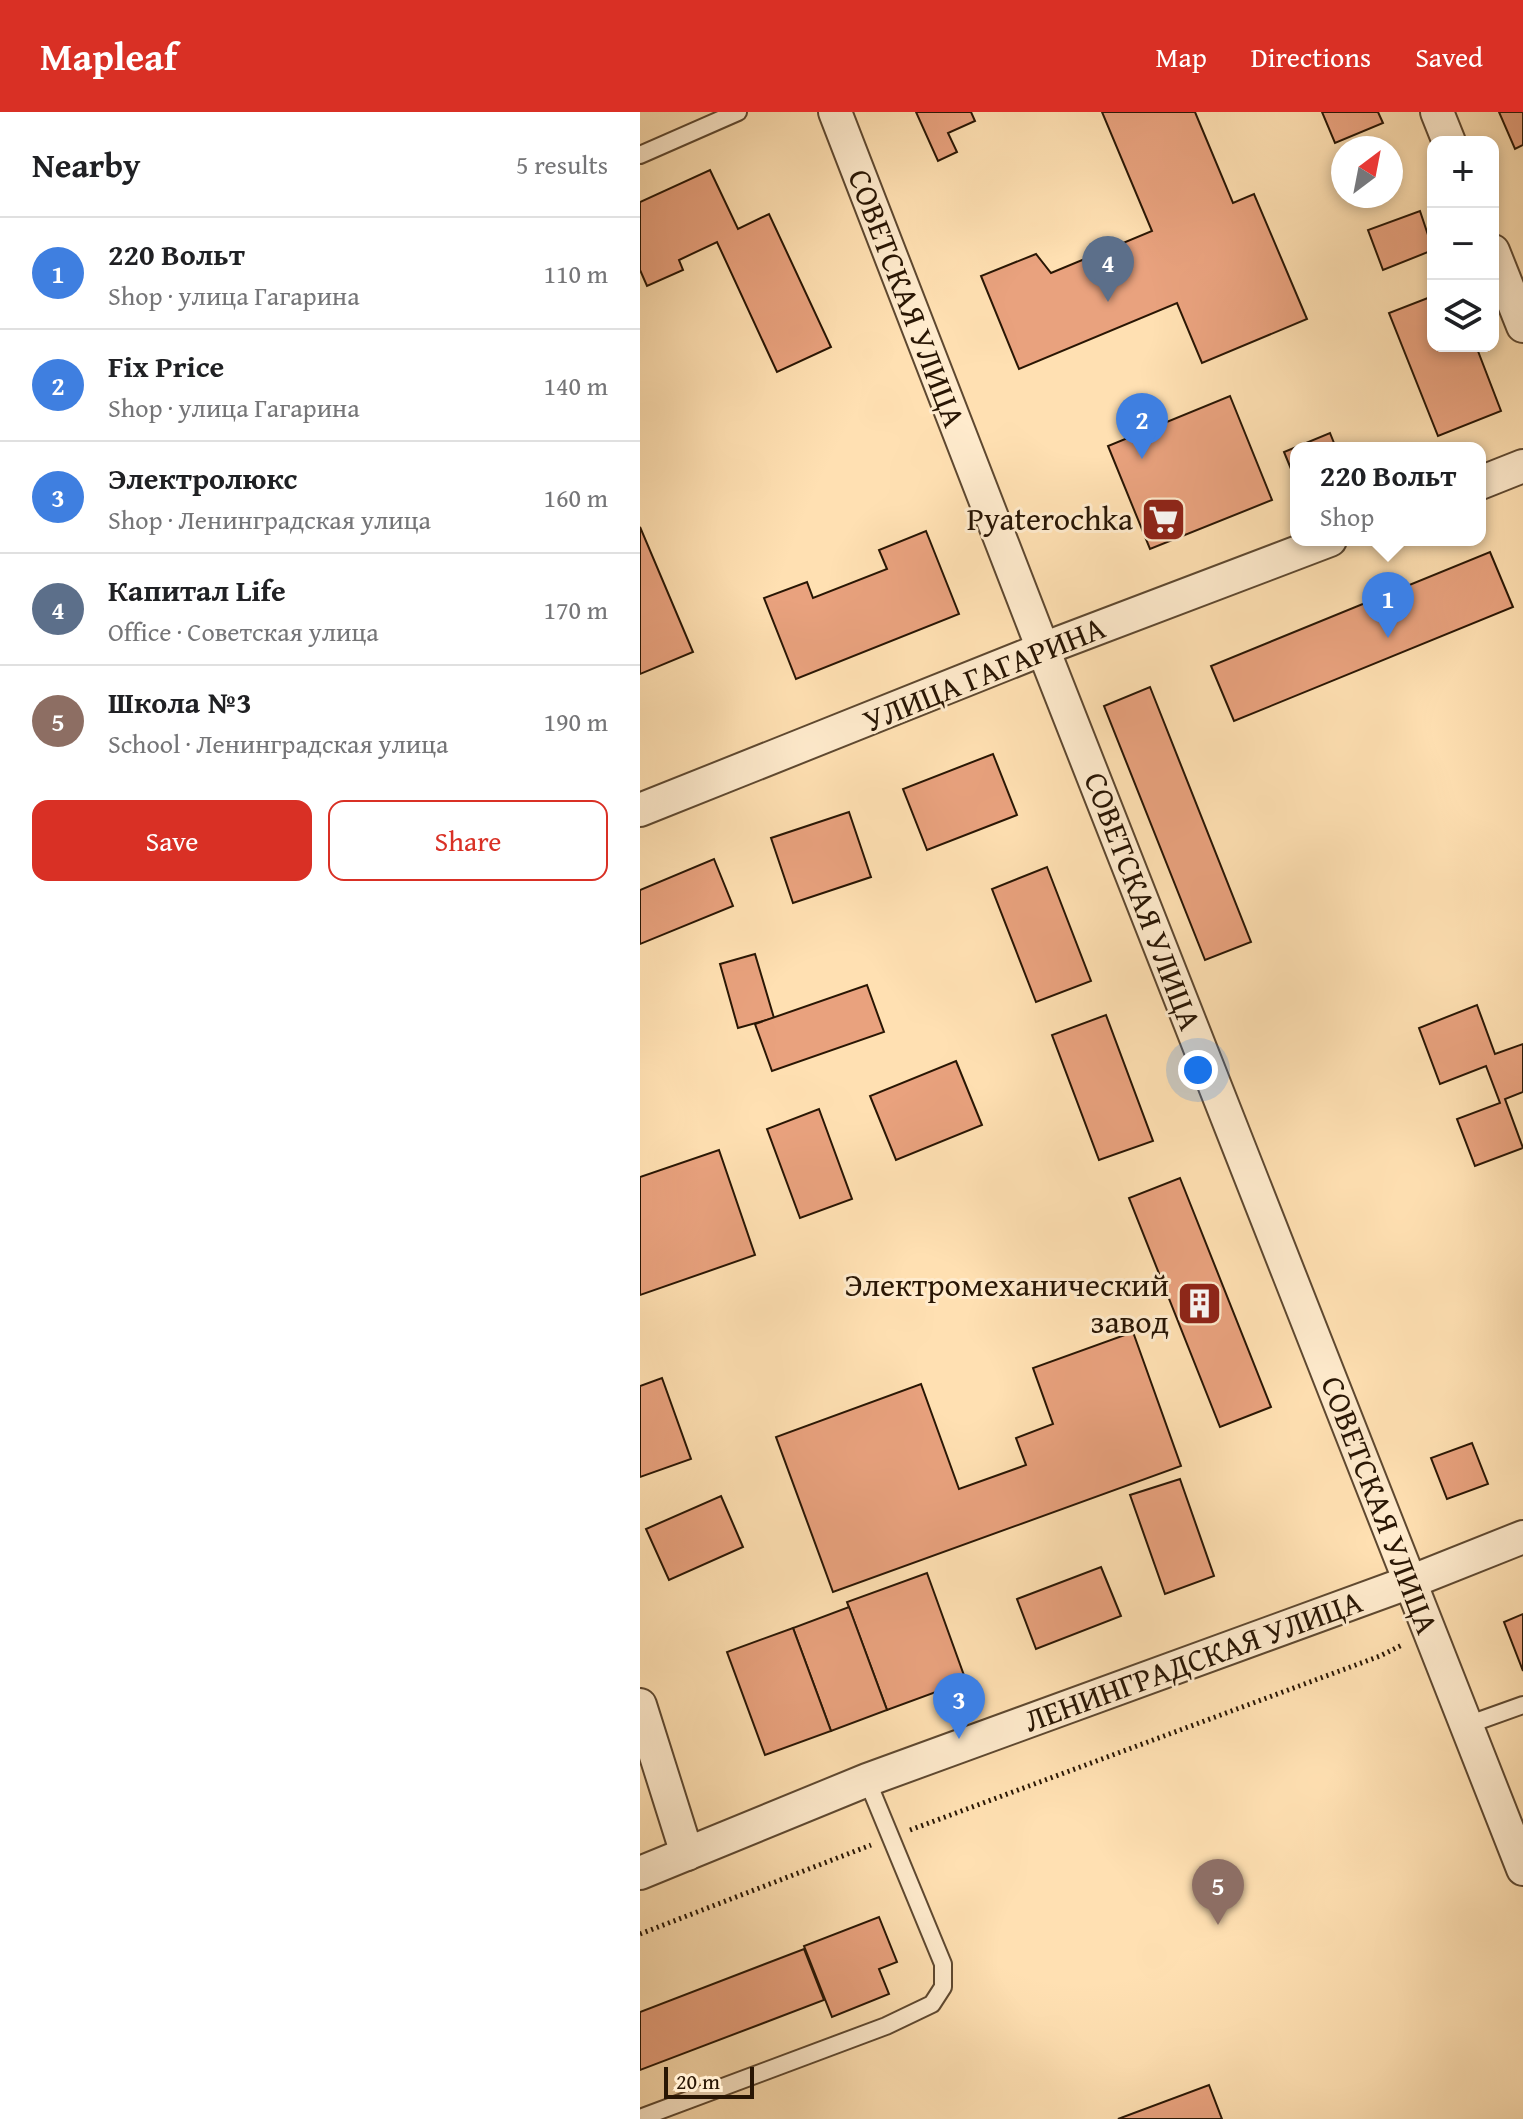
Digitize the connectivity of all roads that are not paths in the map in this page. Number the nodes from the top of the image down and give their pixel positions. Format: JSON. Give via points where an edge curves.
{"nodes":[{"id":1,"x":738,"y":112,"type":"edge"},
{"id":2,"x":835,"y":112,"type":"edge"},
{"id":3,"x":1437,"y":112,"type":"edge"},
{"id":4,"x":1447,"y":136,"type":"edge"},
{"id":5,"x":640,"y":155,"type":"edge"},
{"id":6,"x":1499,"y":266,"type":"edge"},
{"id":7,"x":1523,"y":326,"type":"edge"},
{"id":8,"x":1523,"y":466,"type":"edge"},
{"id":9,"x":1486,"y":481,"type":"edge"},
{"id":10,"x":1314,"y":546,"type":"edge"},
{"id":11,"x":1043,"y":649,"type":"junction"},
{"id":12,"x":640,"y":810,"type":"edge"},
{"id":13,"x":1523,"y":1537,"type":"edge"},
{"id":14,"x":1410,"y":1582,"type":"junction"},
{"id":15,"x":640,"y":1705,"type":"edge"},
{"id":16,"x":1523,"y":1705,"type":"edge"},
{"id":17,"x":1467,"y":1725,"type":"junction"},
{"id":18,"x":867,"y":1780,"type":"junction"},
{"id":19,"x":687,"y":1854,"type":"junction"},
{"id":20,"x":1523,"y":1869,"type":"edge"},
{"id":21,"x":640,"y":1873,"type":"edge"},
{"id":22,"x":640,"y":2118,"type":"edge"}],
"edges":[{"from":1,"to":5,"type":"lane"},
{"from":2,"to":11,"type":"street","name":"СОВЕТСКАЯ УЛИЦА"},
{"from":3,"to":4,"type":"street"},
{"from":6,"to":7,"type":"street"},
{"from":8,"to":9,"type":"street"},
{"from":10,"to":11,"type":"street","name":"УЛИЦА ГАГАРИНА"},
{"from":11,"to":12,"type":"street","name":"УЛИЦА ГАГАРИНА"},
{"from":11,"to":14,"type":"street","name":"СОВЕТСКАЯ УЛИЦА"},
{"from":13,"to":14,"type":"street","name":"ЛЕНИНГРАДСКАЯ УЛИЦА"},
{"from":14,"to":17,"type":"street","name":"СОВЕТСКАЯ УЛИЦА"},
{"from":14,"to":18,"type":"street","name":"ЛЕНИНГРАДСКАЯ УЛИЦА"},
{"from":15,"to":19,"type":"street"},
{"from":16,"to":17,"type":"lane"},
{"from":17,"to":20,"type":"street","name":"СОВЕТСКАЯ УЛИЦА"},
{"from":18,"to":19,"type":"street","name":"ЛЕНИНГРАДСКАЯ УЛИЦА"},
{"from":18,"to":22,"type":"lane","via":[[943,1964],[943,1987],[932,2004]]},
{"from":19,"to":21,"type":"street","name":"ЛЕНИНГРАДСКАЯ УЛИЦА"}]}
